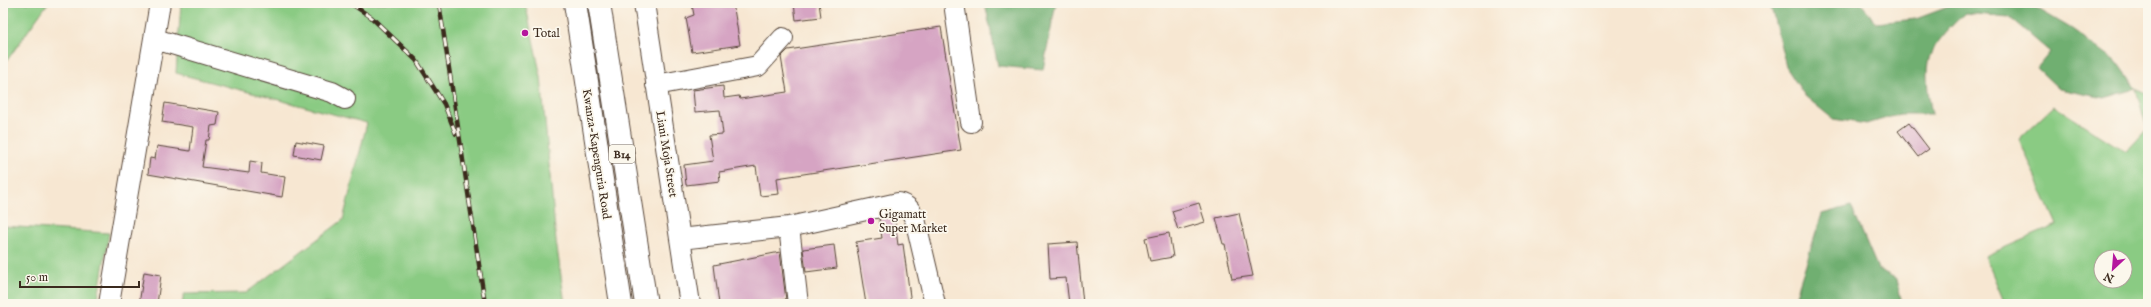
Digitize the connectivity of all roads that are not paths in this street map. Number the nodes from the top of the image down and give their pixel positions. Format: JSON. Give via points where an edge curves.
{"nodes":[{"id":1,"x":160,"y":3,"type":"edge"},
{"id":2,"x":575,"y":3,"type":"edge"},
{"id":3,"x":599,"y":3,"type":"edge"},
{"id":4,"x":644,"y":3,"type":"edge"},
{"id":5,"x":954,"y":3,"type":"edge"},
{"id":6,"x":783,"y":38,"type":"dead end"},
{"id":7,"x":155,"y":39,"type":"junction"},
{"id":8,"x":656,"y":84,"type":"junction"},
{"id":9,"x":345,"y":99,"type":"dead end"},
{"id":10,"x":971,"y":122,"type":"dead end"},
{"id":11,"x":789,"y":227,"type":"junction"},
{"id":12,"x":680,"y":239,"type":"junction"},
{"id":13,"x":109,"y":304,"type":"edge"},
{"id":14,"x":621,"y":304,"type":"edge"},
{"id":15,"x":646,"y":304,"type":"edge"},
{"id":16,"x":690,"y":304,"type":"edge"},
{"id":17,"x":798,"y":304,"type":"edge"},
{"id":18,"x":935,"y":304,"type":"edge"}],
"edges":[{"from":1,"to":7,"type":"street"},
{"from":2,"to":14,"type":"highway","name":"Kwanza-Kapenguria Road","number":"B14"},
{"from":3,"to":15,"type":"highway","name":"Kwanza-Kapenguria Road","number":"B14"},
{"from":4,"to":8,"type":"street","name":"Liani Moja Street"},
{"from":5,"to":10,"type":"street"},
{"from":6,"to":8,"type":"street","via":[[758,66]]},
{"from":7,"to":9,"type":"street","via":[[332,92]]},
{"from":7,"to":13,"type":"street"},
{"from":8,"to":12,"type":"street","name":"Liani Moja Street"},
{"from":11,"to":12,"type":"street"},
{"from":11,"to":17,"type":"street"},
{"from":11,"to":18,"type":"street","via":[[898,203],[905,205],[915,220]]},
{"from":12,"to":16,"type":"street","name":"Liani Moja Street"}]}
